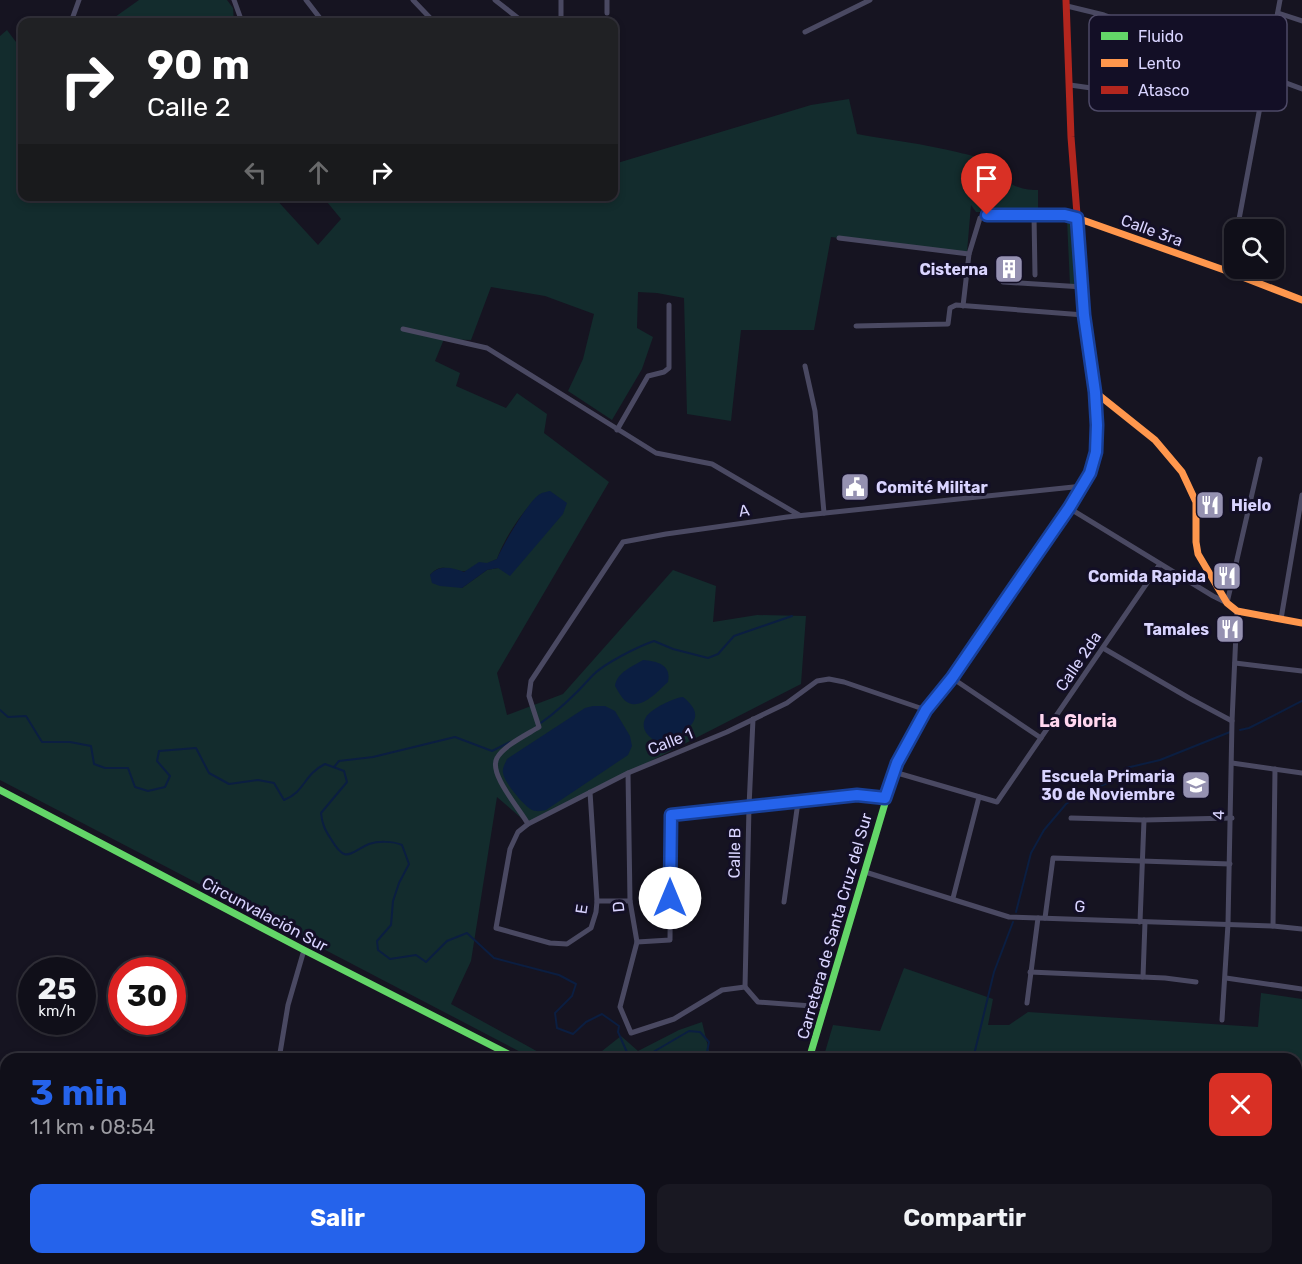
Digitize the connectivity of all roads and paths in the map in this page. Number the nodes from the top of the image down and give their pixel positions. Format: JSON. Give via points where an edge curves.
{"nodes":[{"id":1,"x":79,"y":0,"type":"edge"},
{"id":2,"x":234,"y":0,"type":"edge"},
{"id":3,"x":306,"y":0,"type":"edge"},
{"id":4,"x":413,"y":0,"type":"edge"},
{"id":5,"x":495,"y":0,"type":"edge"},
{"id":6,"x":561,"y":0,"type":"edge"},
{"id":7,"x":608,"y":0,"type":"edge"},
{"id":8,"x":870,"y":0,"type":"edge"},
{"id":9,"x":1280,"y":0,"type":"edge"},
{"id":10,"x":1066,"y":3,"type":"edge"},
{"id":11,"x":607,"y":13,"type":"dead end"},
{"id":12,"x":1278,"y":13,"type":"joint"},
{"id":13,"x":1104,"y":15,"type":"edge"},
{"id":14,"x":1284,"y":15,"type":"edge"},
{"id":15,"x":1287,"y":16,"type":"edge"},
{"id":16,"x":72,"y":18,"type":"edge"},
{"id":17,"x":241,"y":18,"type":"edge"},
{"id":18,"x":320,"y":18,"type":"edge"},
{"id":19,"x":430,"y":18,"type":"edge"},
{"id":20,"x":518,"y":18,"type":"edge"},
{"id":21,"x":561,"y":18,"type":"edge"},
{"id":22,"x":1302,"y":21,"type":"edge"},
{"id":23,"x":805,"y":32,"type":"dead end"},
{"id":24,"x":1287,"y":84,"type":"edge"},
{"id":25,"x":1070,"y":85,"type":"junction"},
{"id":26,"x":1089,"y":88,"type":"edge"},
{"id":27,"x":1302,"y":89,"type":"edge"},
{"id":28,"x":1259,"y":111,"type":"edge"},
{"id":29,"x":1034,"y":215,"type":"junction"},
{"id":30,"x":1077,"y":218,"type":"junction"},
{"id":31,"x":1239,"y":219,"type":"edge"},
{"id":32,"x":839,"y":238,"type":"dead end"},
{"id":33,"x":969,"y":254,"type":"junction"},
{"id":34,"x":1224,"y":270,"type":"edge"},
{"id":35,"x":1035,"y":275,"type":"dead end"},
{"id":36,"x":1248,"y":279,"type":"edge"},
{"id":37,"x":1003,"y":282,"type":"dead end"},
{"id":38,"x":1083,"y":287,"type":"junction"},
{"id":39,"x":1302,"y":300,"type":"edge"},
{"id":40,"x":669,"y":305,"type":"dead end"},
{"id":41,"x":963,"y":306,"type":"junction"},
{"id":42,"x":1084,"y":315,"type":"junction"},
{"id":43,"x":856,"y":326,"type":"dead end"},
{"id":44,"x":404,"y":328,"type":"dead end"},
{"id":45,"x":805,"y":366,"type":"dead end"},
{"id":46,"x":1095,"y":392,"type":"junction"},
{"id":47,"x":617,"y":430,"type":"junction"},
{"id":48,"x":1260,"y":459,"type":"dead end"},
{"id":49,"x":1083,"y":486,"type":"junction"},
{"id":50,"x":1302,"y":495,"type":"edge"},
{"id":51,"x":1069,"y":508,"type":"junction"},
{"id":52,"x":824,"y":513,"type":"junction"},
{"id":53,"x":800,"y":516,"type":"junction"},
{"id":54,"x":1160,"y":564,"type":"junction"},
{"id":55,"x":1227,"y":603,"type":"junction"},
{"id":56,"x":1237,"y":611,"type":"junction"},
{"id":57,"x":1281,"y":619,"type":"junction"},
{"id":58,"x":1302,"y":623,"type":"edge"},
{"id":59,"x":1102,"y":648,"type":"junction"},
{"id":60,"x":1236,"y":663,"type":"junction"},
{"id":61,"x":1302,"y":671,"type":"edge"},
{"id":62,"x":952,"y":678,"type":"junction"},
{"id":63,"x":926,"y":710,"type":"junction"},
{"id":64,"x":753,"y":719,"type":"junction"},
{"id":65,"x":1233,"y":721,"type":"junction"},
{"id":66,"x":1041,"y":738,"type":"junction"},
{"id":67,"x":1232,"y":763,"type":"junction"},
{"id":68,"x":1275,"y":769,"type":"junction"},
{"id":69,"x":894,"y":772,"type":"junction"},
{"id":70,"x":628,"y":773,"type":"junction"},
{"id":71,"x":1302,"y":773,"type":"edge"},
{"id":72,"x":0,"y":790,"type":"edge"},
{"id":73,"x":590,"y":792,"type":"junction"},
{"id":74,"x":979,"y":797,"type":"junction"},
{"id":75,"x":885,"y":798,"type":"junction"},
{"id":76,"x":798,"y":802,"type":"junction"},
{"id":77,"x":749,"y":807,"type":"junction"},
{"id":78,"x":1071,"y":818,"type":"dead end"},
{"id":79,"x":1232,"y":818,"type":"junction"},
{"id":80,"x":1144,"y":820,"type":"junction"},
{"id":81,"x":528,"y":824,"type":"junction"},
{"id":82,"x":1142,"y":862,"type":"junction"},
{"id":83,"x":1230,"y":864,"type":"junction"},
{"id":84,"x":864,"y":872,"type":"junction"},
{"id":85,"x":953,"y":898,"type":"junction"},
{"id":86,"x":597,"y":901,"type":"junction"},
{"id":87,"x":630,"y":901,"type":"junction"},
{"id":88,"x":784,"y":902,"type":"dead end"},
{"id":89,"x":1041,"y":918,"type":"junction"},
{"id":90,"x":1143,"y":922,"type":"junction"},
{"id":91,"x":1228,"y":924,"type":"junction"},
{"id":92,"x":1273,"y":926,"type":"junction"},
{"id":93,"x":496,"y":928,"type":"joint"},
{"id":94,"x":1302,"y":929,"type":"edge"},
{"id":95,"x":637,"y":942,"type":"junction"},
{"id":96,"x":304,"y":950,"type":"junction"},
{"id":97,"x":1030,"y":972,"type":"junction"},
{"id":98,"x":1143,"y":977,"type":"junction"},
{"id":99,"x":1226,"y":978,"type":"junction"},
{"id":100,"x":1196,"y":982,"type":"dead end"},
{"id":101,"x":746,"y":987,"type":"junction"},
{"id":102,"x":1302,"y":989,"type":"edge"},
{"id":103,"x":1027,"y":1003,"type":"dead end"},
{"id":104,"x":825,"y":1007,"type":"junction"},
{"id":105,"x":1222,"y":1020,"type":"dead end"},
{"id":106,"x":280,"y":1053,"type":"edge"},
{"id":107,"x":506,"y":1053,"type":"edge"},
{"id":108,"x":811,"y":1053,"type":"edge"}],
"edges":[{"from":1,"to":16,"type":"street"},
{"from":2,"to":17,"type":"street"},
{"from":3,"to":18,"type":"street"},
{"from":4,"to":19,"type":"street"},
{"from":5,"to":20,"type":"street"},
{"from":6,"to":21,"type":"street"},
{"from":7,"to":11,"type":"street"},
{"from":8,"to":23,"type":"street"},
{"from":9,"to":12,"type":"street"},
{"from":10,"to":13,"type":"street"},
{"from":10,"to":25,"type":"main road","name":"Carretera de Santa Cruz del Sur"},
{"from":12,"to":14,"type":"street"},
{"from":15,"to":22,"type":"street"},
{"from":24,"to":27,"type":"street"},
{"from":25,"to":26,"type":"street"},
{"from":25,"to":30,"type":"main road","name":"Carretera de Santa Cruz del Sur"},
{"from":28,"to":31,"type":"street"},
{"from":29,"to":30,"type":"street","name":"Calle 3ra"},
{"from":29,"to":33,"type":"street","name":"Calle 3ra","via":[[980,218]]},
{"from":29,"to":35,"type":"street"},
{"from":30,"to":34,"type":"main road","name":"Calle 3ra"},
{"from":30,"to":38,"type":"main road","name":"Carretera de Santa Cruz del Sur"},
{"from":32,"to":33,"type":"street"},
{"from":33,"to":41,"type":"street"},
{"from":36,"to":39,"type":"main road","name":"Calle 3ra"},
{"from":37,"to":38,"type":"street"},
{"from":38,"to":42,"type":"main road","name":"Carretera de Santa Cruz del Sur"},
{"from":40,"to":47,"type":"street","via":[[669,368],[648,376]]},
{"from":41,"to":42,"type":"street"},
{"from":41,"to":43,"type":"street","via":[[952,306],[948,324]]},
{"from":42,"to":46,"type":"main road","name":"Carretera de Santa Cruz del Sur"},
{"from":44,"to":47,"type":"street","via":[[487,348]]},
{"from":45,"to":52,"type":"street","via":[[815,411]]},
{"from":46,"to":49,"type":"main road","name":"Carretera de Santa Cruz del Sur","via":[[1096,452]]},
{"from":46,"to":55,"type":"main road","via":[[1155,440],[1182,472],[1197,502],[1198,554]]},
{"from":47,"to":53,"type":"street","via":[[656,453],[712,464]]},
{"from":48,"to":55,"type":"street"},
{"from":49,"to":51,"type":"main road","name":"Carretera de Santa Cruz del Sur"},
{"from":49,"to":52,"type":"street","name":"A"},
{"from":50,"to":57,"type":"street"},
{"from":51,"to":54,"type":"street"},
{"from":51,"to":62,"type":"main road","name":"Carretera de Santa Cruz del Sur"},
{"from":52,"to":53,"type":"street","name":"A"},
{"from":53,"to":81,"type":"street","name":"A","via":[[623,542],[531,681],[529,696],[539,727],[497,757],[500,782]]},
{"from":54,"to":55,"type":"street"},
{"from":54,"to":59,"type":"street","name":"Calle 2da"},
{"from":55,"to":56,"type":"main road"},
{"from":56,"to":57,"type":"main road"},
{"from":56,"to":60,"type":"street","name":"4"},
{"from":57,"to":58,"type":"main road"},
{"from":59,"to":65,"type":"street"},
{"from":59,"to":66,"type":"street","name":"Calle 2da"},
{"from":60,"to":61,"type":"street"},
{"from":60,"to":65,"type":"street","name":"4"},
{"from":62,"to":63,"type":"main road","name":"Carretera de Santa Cruz del Sur"},
{"from":62,"to":66,"type":"street"},
{"from":63,"to":64,"type":"street","name":"Calle 1","via":[[829,679],[817,681],[786,703]]},
{"from":63,"to":69,"type":"main road","name":"Carretera de Santa Cruz del Sur"},
{"from":64,"to":70,"type":"street","name":"Calle 1"},
{"from":64,"to":77,"type":"street","name":"Calle B"},
{"from":65,"to":67,"type":"street","name":"4"},
{"from":66,"to":74,"type":"street","name":"Calle 2da","via":[[997,802]]},
{"from":67,"to":68,"type":"street"},
{"from":67,"to":79,"type":"street","name":"4"},
{"from":68,"to":71,"type":"street"},
{"from":68,"to":92,"type":"street"},
{"from":69,"to":74,"type":"street"},
{"from":69,"to":75,"type":"main road","name":"Carretera de Santa Cruz del Sur"},
{"from":70,"to":73,"type":"street","name":"Calle 1"},
{"from":70,"to":87,"type":"street","name":"D"},
{"from":72,"to":96,"type":"main road","name":"Circunvalación Sur"},
{"from":73,"to":81,"type":"street","name":"Calle 1"},
{"from":73,"to":86,"type":"street","name":"E"},
{"from":74,"to":85,"type":"street"},
{"from":75,"to":76,"type":"street","via":[[857,795]]},
{"from":75,"to":84,"type":"main road","name":"Carretera de Santa Cruz del Sur"},
{"from":76,"to":77,"type":"street"},
{"from":76,"to":88,"type":"street"},
{"from":77,"to":95,"type":"street","via":[[671,815],[670,940]]},
{"from":77,"to":101,"type":"street","name":"Calle B"},
{"from":78,"to":80,"type":"street"},
{"from":79,"to":80,"type":"street"},
{"from":79,"to":83,"type":"street","name":"4"},
{"from":80,"to":82,"type":"street"},
{"from":81,"to":93,"type":"street","name":"Calle 1","via":[[518,832],[510,849]]},
{"from":82,"to":83,"type":"street"},
{"from":82,"to":89,"type":"street","via":[[1053,858]]},
{"from":82,"to":90,"type":"street"},
{"from":83,"to":91,"type":"street","name":"4"},
{"from":84,"to":85,"type":"street","name":"G"},
{"from":84,"to":104,"type":"main road","name":"Carretera de Santa Cruz del Sur"},
{"from":85,"to":89,"type":"street","name":"G","via":[[1009,917]]},
{"from":86,"to":87,"type":"street"},
{"from":86,"to":93,"type":"street","name":"E","via":[[591,928],[567,944]]},
{"from":87,"to":95,"type":"street","name":"D"},
{"from":89,"to":90,"type":"street","name":"G"},
{"from":89,"to":97,"type":"street"},
{"from":90,"to":91,"type":"street","name":"G"},
{"from":90,"to":98,"type":"street"},
{"from":91,"to":92,"type":"street","name":"G"},
{"from":91,"to":99,"type":"street","name":"4"},
{"from":92,"to":94,"type":"street","name":"G"},
{"from":95,"to":101,"type":"street","name":"D","via":[[620,1007],[631,1033],[674,1019],[722,990]]},
{"from":96,"to":106,"type":"street","via":[[288,1005]]},
{"from":96,"to":107,"type":"main road","name":"Circunvalación Sur"},
{"from":97,"to":98,"type":"street"},
{"from":97,"to":103,"type":"street"},
{"from":98,"to":100,"type":"street"},
{"from":99,"to":102,"type":"street"},
{"from":99,"to":105,"type":"street","name":"4"},
{"from":101,"to":104,"type":"street","via":[[758,1002]]},
{"from":104,"to":108,"type":"main road","name":"Carretera de Santa Cruz del Sur"}]}
